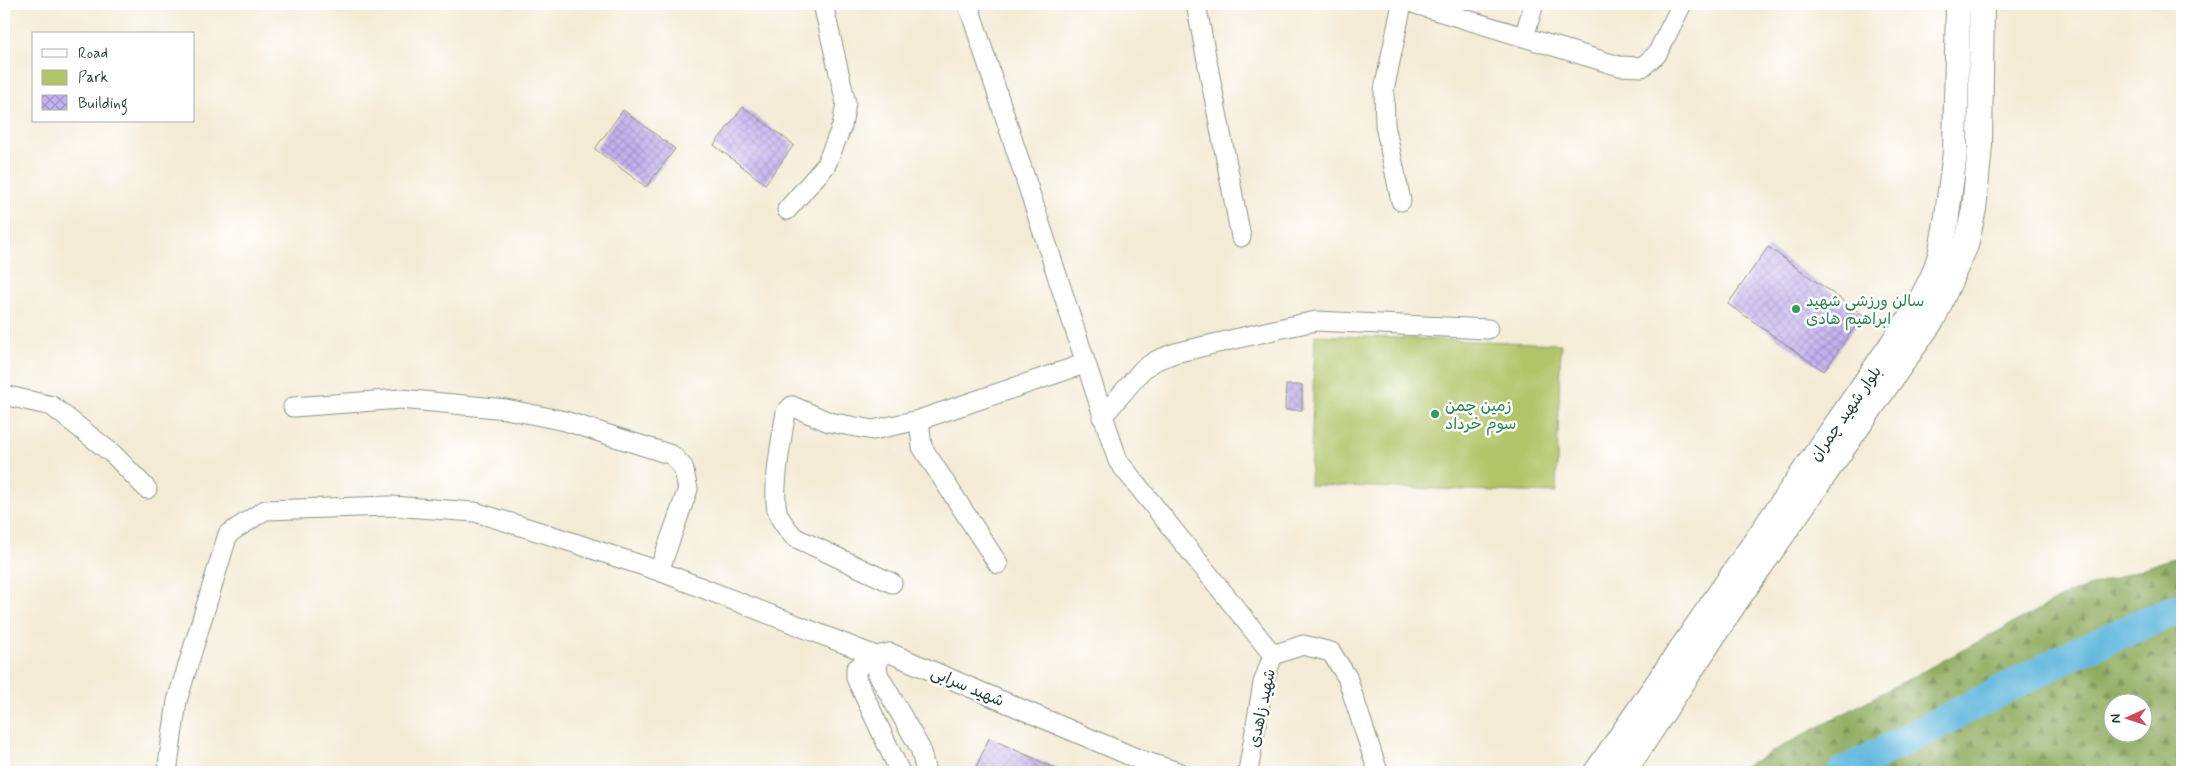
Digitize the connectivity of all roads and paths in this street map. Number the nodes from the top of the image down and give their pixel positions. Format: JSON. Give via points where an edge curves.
{"nodes":[{"id":1,"x":823,"y":4,"type":"edge"},
{"id":2,"x":1196,"y":4,"type":"edge"},
{"id":3,"x":1402,"y":4,"type":"edge"},
{"id":4,"x":1415,"y":4,"type":"edge"},
{"id":5,"x":1534,"y":4,"type":"edge"},
{"id":6,"x":1682,"y":4,"type":"edge"},
{"id":7,"x":1958,"y":4,"type":"edge"},
{"id":8,"x":1982,"y":4,"type":"edge"},
{"id":9,"x":972,"y":5,"type":"edge"},
{"id":10,"x":1524,"y":37,"type":"junction"},
{"id":11,"x":1401,"y":200,"type":"dead end"},
{"id":12,"x":787,"y":210,"type":"dead end"},
{"id":13,"x":1241,"y":237,"type":"dead end"},
{"id":14,"x":1488,"y":330,"type":"dead end"},
{"id":15,"x":1084,"y":364,"type":"junction"},
{"id":16,"x":4,"y":394,"type":"edge"},
{"id":17,"x":293,"y":408,"type":"dead end"},
{"id":18,"x":1102,"y":417,"type":"junction"},
{"id":19,"x":919,"y":420,"type":"junction"},
{"id":20,"x":146,"y":489,"type":"dead end"},
{"id":21,"x":998,"y":564,"type":"dead end"},
{"id":22,"x":659,"y":571,"type":"junction"},
{"id":23,"x":892,"y":583,"type":"dead end"},
{"id":24,"x":1273,"y":655,"type":"junction"},
{"id":25,"x":876,"y":656,"type":"junction"},
{"id":26,"x":1138,"y":765,"type":"edge"},
{"id":27,"x":167,"y":772,"type":"edge"},
{"id":28,"x":900,"y":772,"type":"edge"},
{"id":29,"x":926,"y":772,"type":"edge"},
{"id":30,"x":1178,"y":772,"type":"edge"},
{"id":31,"x":1248,"y":772,"type":"edge"},
{"id":32,"x":1378,"y":772,"type":"edge"},
{"id":33,"x":1596,"y":772,"type":"edge"},
{"id":34,"x":1624,"y":772,"type":"edge"}],
"edges":[{"from":1,"to":12,"type":"street","via":[[846,103],[845,111],[826,164]]},
{"from":2,"to":13,"type":"street"},
{"from":3,"to":11,"type":"street","via":[[1384,90],[1385,125]]},
{"from":4,"to":10,"type":"street"},
{"from":5,"to":10,"type":"street"},
{"from":6,"to":10,"type":"street","via":[[1656,54],[1642,67],[1619,66]]},
{"from":7,"to":33,"type":"main road","name":"بلوار شهید چمران","via":[[1955,152],[1940,256],[1932,278],[1916,309]]},
{"from":8,"to":34,"type":"main road","name":"بلوار شهید چمران","via":[[1980,146],[1974,209],[1966,245],[1934,319],[1735,603]]},
{"from":9,"to":15,"type":"street"},
{"from":14,"to":18,"type":"street","via":[[1316,321],[1269,331],[1157,360],[1143,369]]},
{"from":15,"to":18,"type":"street"},
{"from":15,"to":19,"type":"street"},
{"from":16,"to":20,"type":"street","via":[[52,406],[114,455]]},
{"from":17,"to":22,"type":"street","via":[[401,400],[506,409],[565,421],[672,455],[683,467],[688,489]]},
{"from":18,"to":24,"type":"street","via":[[1118,461]]},
{"from":19,"to":21,"type":"street","via":[[922,448]]},
{"from":19,"to":23,"type":"street","via":[[873,430],[829,422],[792,406],[786,412],[776,485],[778,513],[784,524],[794,537]]},
{"from":22,"to":25,"type":"street","name":"شهید سرابی"},
{"from":22,"to":27,"type":"street","name":"شهید سرابی","via":[[475,512],[390,506],[265,510],[228,534],[177,701]]},
{"from":24,"to":31,"type":"street","name":"شهید زاهدی","via":[[1262,683]]},
{"from":24,"to":32,"type":"street","name":"شهید زاهدی","via":[[1303,645],[1331,652],[1348,677]]},
{"from":25,"to":26,"type":"street","name":"شهید سرابی","via":[[890,653]]},
{"from":25,"to":28,"type":"street","via":[[856,670],[856,678]]},
{"from":25,"to":29,"type":"street","via":[[878,674],[920,748]]},
{"from":26,"to":30,"type":"street","name":"شهید سرابی"}]}
